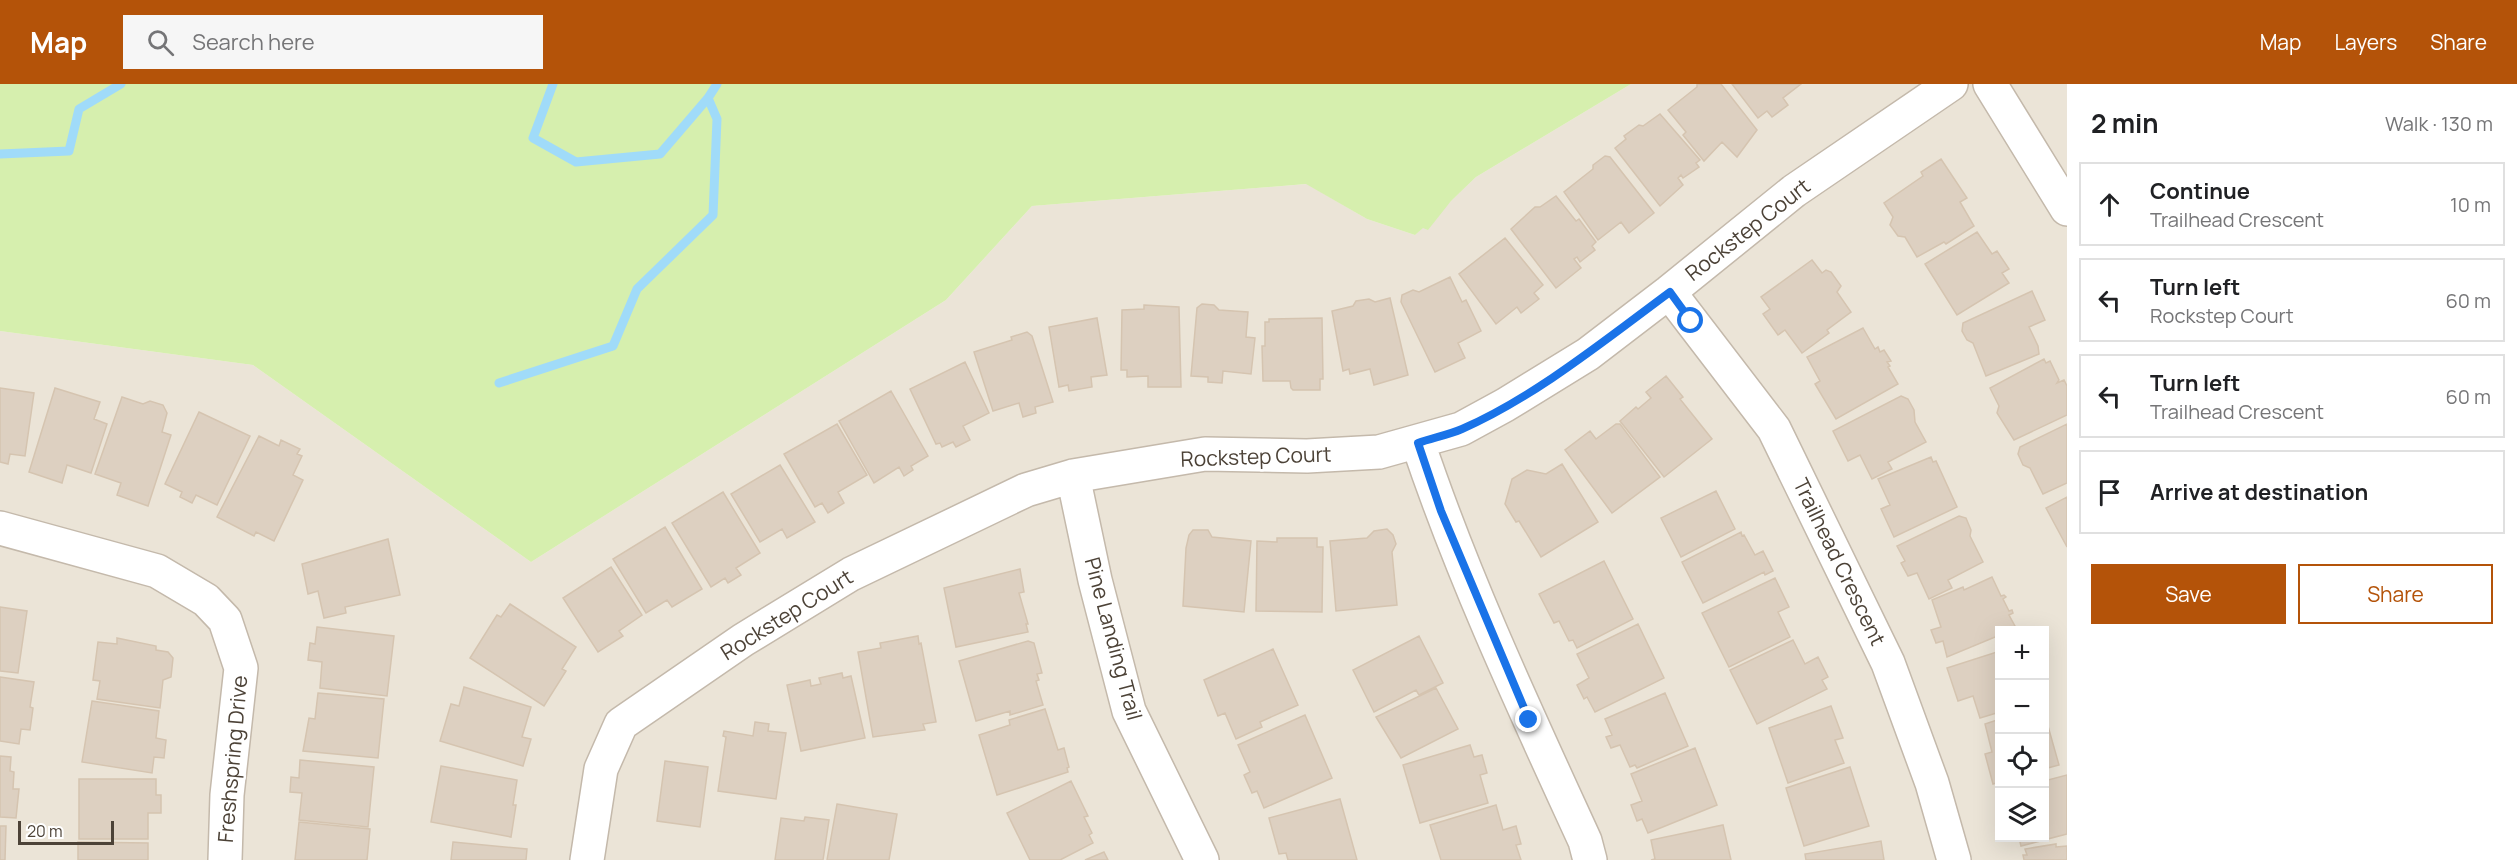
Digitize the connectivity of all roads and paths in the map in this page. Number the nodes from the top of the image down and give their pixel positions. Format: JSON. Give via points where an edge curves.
{"nodes":[{"id":1,"x":1951,"y":84,"type":"edge"},
{"id":2,"x":1990,"y":84,"type":"edge"},
{"id":3,"x":2067,"y":209,"type":"edge"},
{"id":4,"x":1670,"y":292,"type":"junction"},
{"id":5,"x":1418,"y":443,"type":"junction"},
{"id":6,"x":1073,"y":476,"type":"junction"},
{"id":7,"x":0,"y":528,"type":"edge"},
{"id":8,"x":225,"y":860,"type":"edge"},
{"id":9,"x":587,"y":860,"type":"edge"},
{"id":10,"x":1202,"y":860,"type":"edge"},
{"id":11,"x":1590,"y":860,"type":"edge"},
{"id":12,"x":1954,"y":860,"type":"edge"}],
"edges":[{"from":1,"to":4,"type":"street","name":"Rockstep Court","via":[[1794,191]]},
{"from":2,"to":3,"type":"street"},
{"from":4,"to":5,"type":"street","name":"Rockstep Court","via":[[1588,354],[1505,405],[1461,429]]},
{"from":4,"to":12,"type":"street","name":"Trailhead Crescent","via":[[1774,429],[1888,663],[1932,783]]},
{"from":5,"to":6,"type":"street","name":"Rockstep Court","via":[[1368,453],[1205,454]]},
{"from":5,"to":11,"type":"street","via":[[1478,603],[1585,841]]},
{"from":6,"to":9,"type":"street","name":"Rockstep Court","via":[[1026,490],[851,574],[743,640],[621,724],[601,769]]},
{"from":6,"to":10,"type":"street","name":"Pine Landing Trail","via":[[1129,711]]},
{"from":7,"to":8,"type":"street","name":"Freshspring Drive","via":[[157,571],[206,600],[225,620],[241,668],[227,795]]}]}
